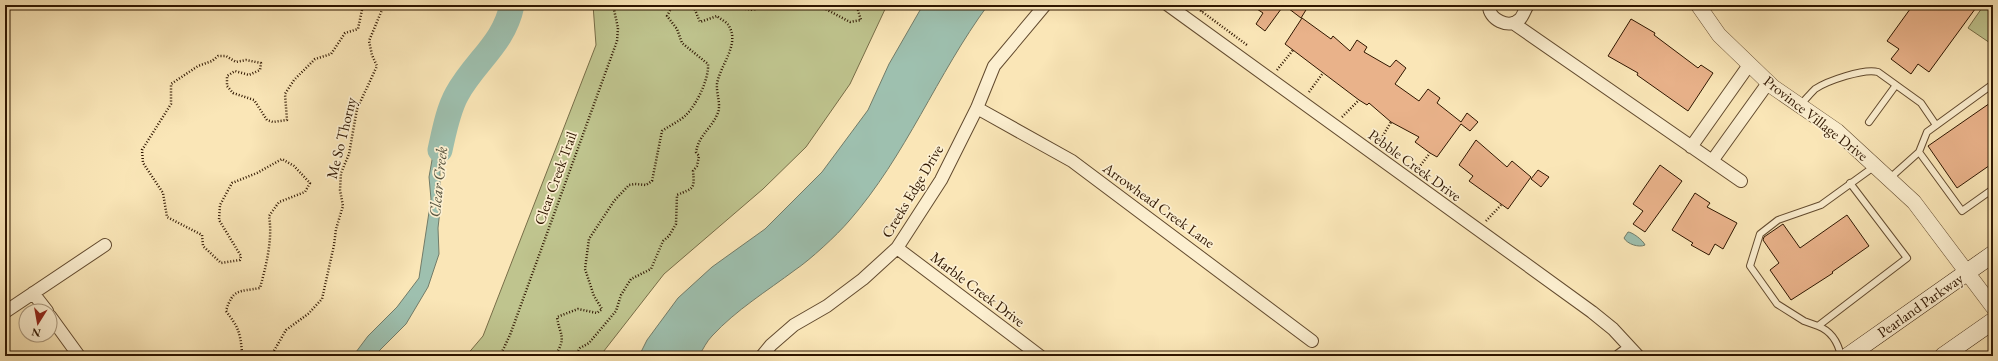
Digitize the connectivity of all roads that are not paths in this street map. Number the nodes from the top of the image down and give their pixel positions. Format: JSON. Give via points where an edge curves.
{"nodes":[{"id":1,"x":1045,"y":5,"type":"edge"},
{"id":2,"x":1168,"y":5,"type":"edge"},
{"id":3,"x":1489,"y":5,"type":"edge"},
{"id":4,"x":1528,"y":5,"type":"edge"},
{"id":5,"x":1698,"y":5,"type":"edge"},
{"id":6,"x":1513,"y":23,"type":"junction"},
{"id":7,"x":1749,"y":65,"type":"junction"},
{"id":8,"x":1768,"y":83,"type":"junction"},
{"id":9,"x":1993,"y":84,"type":"edge"},
{"id":10,"x":1896,"y":85,"type":"junction"},
{"id":11,"x":1799,"y":106,"type":"junction"},
{"id":12,"x":978,"y":108,"type":"junction"},
{"id":13,"x":1869,"y":122,"type":"dead end"},
{"id":14,"x":1936,"y":125,"type":"junction"},
{"id":15,"x":1691,"y":147,"type":"junction"},
{"id":16,"x":1919,"y":152,"type":"junction"},
{"id":17,"x":1712,"y":161,"type":"junction"},
{"id":18,"x":1876,"y":165,"type":"junction"},
{"id":19,"x":1890,"y":178,"type":"junction"},
{"id":20,"x":1741,"y":181,"type":"dead end"},
{"id":21,"x":1850,"y":183,"type":"junction"},
{"id":22,"x":1993,"y":189,"type":"edge"},
{"id":23,"x":105,"y":245,"type":"dead end"},
{"id":24,"x":897,"y":248,"type":"junction"},
{"id":25,"x":1993,"y":254,"type":"edge"},
{"id":26,"x":1966,"y":273,"type":"junction"},
{"id":27,"x":33,"y":293,"type":"junction"},
{"id":28,"x":41,"y":303,"type":"edge"},
{"id":29,"x":1993,"y":307,"type":"edge"},
{"id":30,"x":5,"y":312,"type":"edge"},
{"id":31,"x":1993,"y":321,"type":"edge"},
{"id":32,"x":1818,"y":326,"type":"junction"},
{"id":33,"x":58,"y":327,"type":"edge"},
{"id":34,"x":1312,"y":341,"type":"dead end"},
{"id":35,"x":1634,"y":352,"type":"edge"},
{"id":36,"x":79,"y":356,"type":"edge"},
{"id":37,"x":762,"y":356,"type":"edge"},
{"id":38,"x":1040,"y":356,"type":"edge"},
{"id":39,"x":1619,"y":356,"type":"edge"},
{"id":40,"x":1841,"y":356,"type":"edge"},
{"id":41,"x":1848,"y":356,"type":"edge"},
{"id":42,"x":1943,"y":356,"type":"edge"}],
"edges":[{"from":1,"to":12,"type":"street","name":"Creeks Edge Drive","via":[[994,66]]},
{"from":2,"to":35,"type":"street","name":"Pebble Creek Drive","via":[[1592,312],[1613,329]]},
{"from":3,"to":6,"type":"street","via":[[1491,15],[1497,20],[1507,24]]},
{"from":4,"to":6,"type":"street","via":[[1520,19]]},
{"from":5,"to":7,"type":"street","name":"Province Village Drive","via":[[1719,35]]},
{"from":6,"to":15,"type":"street"},
{"from":7,"to":8,"type":"street","name":"Province Village Drive"},
{"from":7,"to":15,"type":"street"},
{"from":8,"to":11,"type":"street","name":"Province Village Drive"},
{"from":8,"to":17,"type":"street"},
{"from":9,"to":14,"type":"lane"},
{"from":10,"to":11,"type":"lane","via":[[1878,72],[1864,71],[1818,88]]},
{"from":10,"to":13,"type":"lane"},
{"from":10,"to":14,"type":"lane","via":[[1921,103]]},
{"from":11,"to":18,"type":"street","name":"Province Village Drive","via":[[1837,131]]},
{"from":12,"to":24,"type":"street","name":"Creeks Edge Drive","via":[[942,180]]},
{"from":12,"to":34,"type":"street","name":"Arrowhead Creek Lane","via":[[1072,161]]},
{"from":14,"to":16,"type":"lane","via":[[1927,132]]},
{"from":15,"to":17,"type":"street"},
{"from":16,"to":19,"type":"lane"},
{"from":16,"to":22,"type":"lane","via":[[1962,211]]},
{"from":17,"to":20,"type":"street"},
{"from":18,"to":19,"type":"street","name":"Province Village Drive"},
{"from":18,"to":21,"type":"lane"},
{"from":19,"to":26,"type":"street","name":"Province Village Drive","via":[[1914,202]]},
{"from":21,"to":32,"type":"lane","via":[[1907,258]]},
{"from":21,"to":32,"type":"lane","via":[[1821,204],[1778,220],[1760,234],[1750,266],[1777,304],[1804,321]]},
{"from":23,"to":27,"type":"street"},
{"from":24,"to":37,"type":"street","name":"Creeks Edge Drive","via":[[863,279],[827,306],[794,325]]},
{"from":24,"to":38,"type":"street","name":"Marble Creek Drive"},
{"from":25,"to":26,"type":"main road","name":"Pearland Parkway"},
{"from":26,"to":29,"type":"street","name":"Province Village Drive"},
{"from":26,"to":41,"type":"main road","name":"Pearland Parkway"},
{"from":27,"to":28,"type":"street"},
{"from":27,"to":30,"type":"street"},
{"from":31,"to":42,"type":"main road"},
{"from":32,"to":40,"type":"lane","via":[[1828,330]]},
{"from":33,"to":36,"type":"street"},
{"from":35,"to":39,"type":"street"}]}
